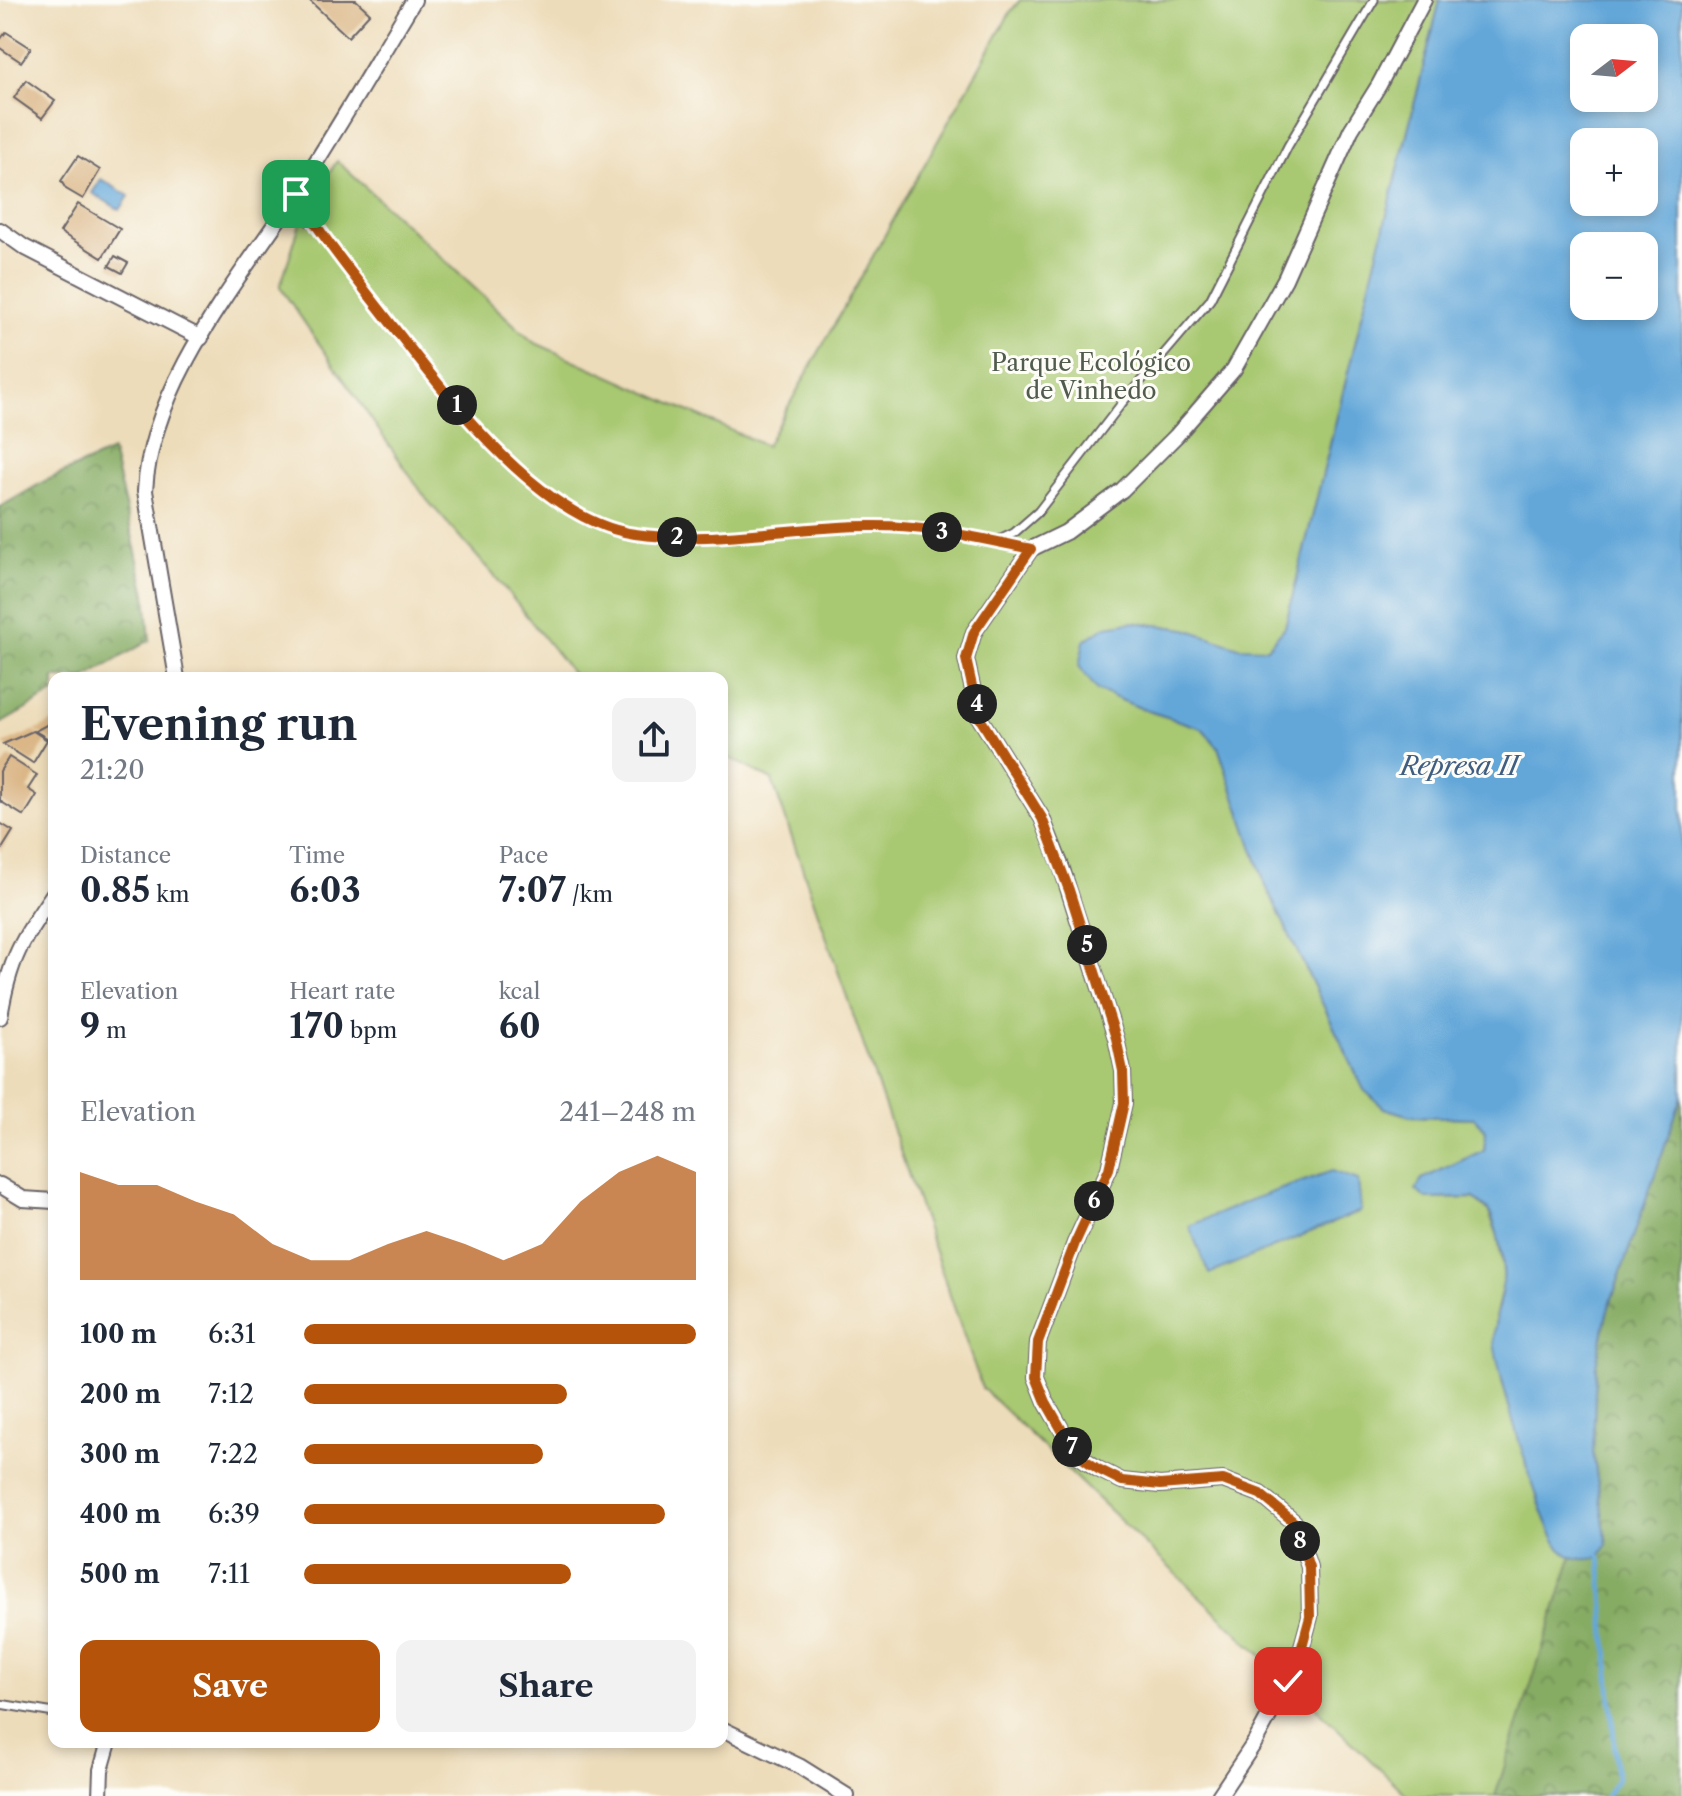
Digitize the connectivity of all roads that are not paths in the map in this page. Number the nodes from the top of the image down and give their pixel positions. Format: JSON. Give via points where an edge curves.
{"nodes":[{"id":1,"x":414,"y":0,"type":"edge"},
{"id":2,"x":1374,"y":0,"type":"edge"},
{"id":3,"x":1424,"y":0,"type":"edge"},
{"id":4,"x":296,"y":194,"type":"junction"},
{"id":5,"x":311,"y":219,"type":"joint"},
{"id":6,"x":0,"y":230,"type":"edge"},
{"id":7,"x":201,"y":338,"type":"junction"},
{"id":8,"x":996,"y":542,"type":"junction"},
{"id":9,"x":1031,"y":549,"type":"junction"},
{"id":10,"x":176,"y":672,"type":"edge"},
{"id":11,"x":48,"y":902,"type":"edge"},
{"id":12,"x":0,"y":1017,"type":"edge"},
{"id":13,"x":0,"y":1185,"type":"edge"},
{"id":14,"x":48,"y":1201,"type":"edge"},
{"id":15,"x":0,"y":1704,"type":"edge"},
{"id":16,"x":48,"y":1712,"type":"edge"},
{"id":17,"x":728,"y":1732,"type":"edge"},
{"id":18,"x":107,"y":1748,"type":"edge"},
{"id":19,"x":100,"y":1796,"type":"edge"},
{"id":20,"x":847,"y":1796,"type":"edge"},
{"id":21,"x":1219,"y":1796,"type":"edge"}],
"edges":[{"from":1,"to":4,"type":"street"},
{"from":2,"to":8,"type":"lane","via":[[1291,141],[1210,300],[1038,512]]},
{"from":3,"to":9,"type":"street","via":[[1351,130],[1285,279],[1234,369],[1122,490],[1066,532]]},
{"from":4,"to":5,"type":"street"},
{"from":4,"to":7,"type":"street"},
{"from":5,"to":8,"type":"lane","via":[[452,399],[518,471],[564,506],[596,522],[632,534],[676,537],[918,527]]},
{"from":6,"to":7,"type":"street"},
{"from":7,"to":10,"type":"street","via":[[161,412],[147,461],[145,491]]},
{"from":8,"to":9,"type":"lane"},
{"from":9,"to":21,"type":"street","via":[[974,632],[966,659],[979,717],[1042,818],[1069,890],[1116,1038],[1124,1103],[1109,1169],[1038,1342],[1036,1377],[1075,1453],[1122,1481],[1160,1485],[1223,1480],[1260,1494],[1294,1522],[1309,1567],[1310,1617],[1301,1650],[1255,1742]]},
{"from":11,"to":12,"type":"street","via":[[11,963]]},
{"from":13,"to":14,"type":"street","via":[[23,1199]]},
{"from":15,"to":16,"type":"lane"},
{"from":17,"to":20,"type":"street"},
{"from":18,"to":19,"type":"street"}]}
